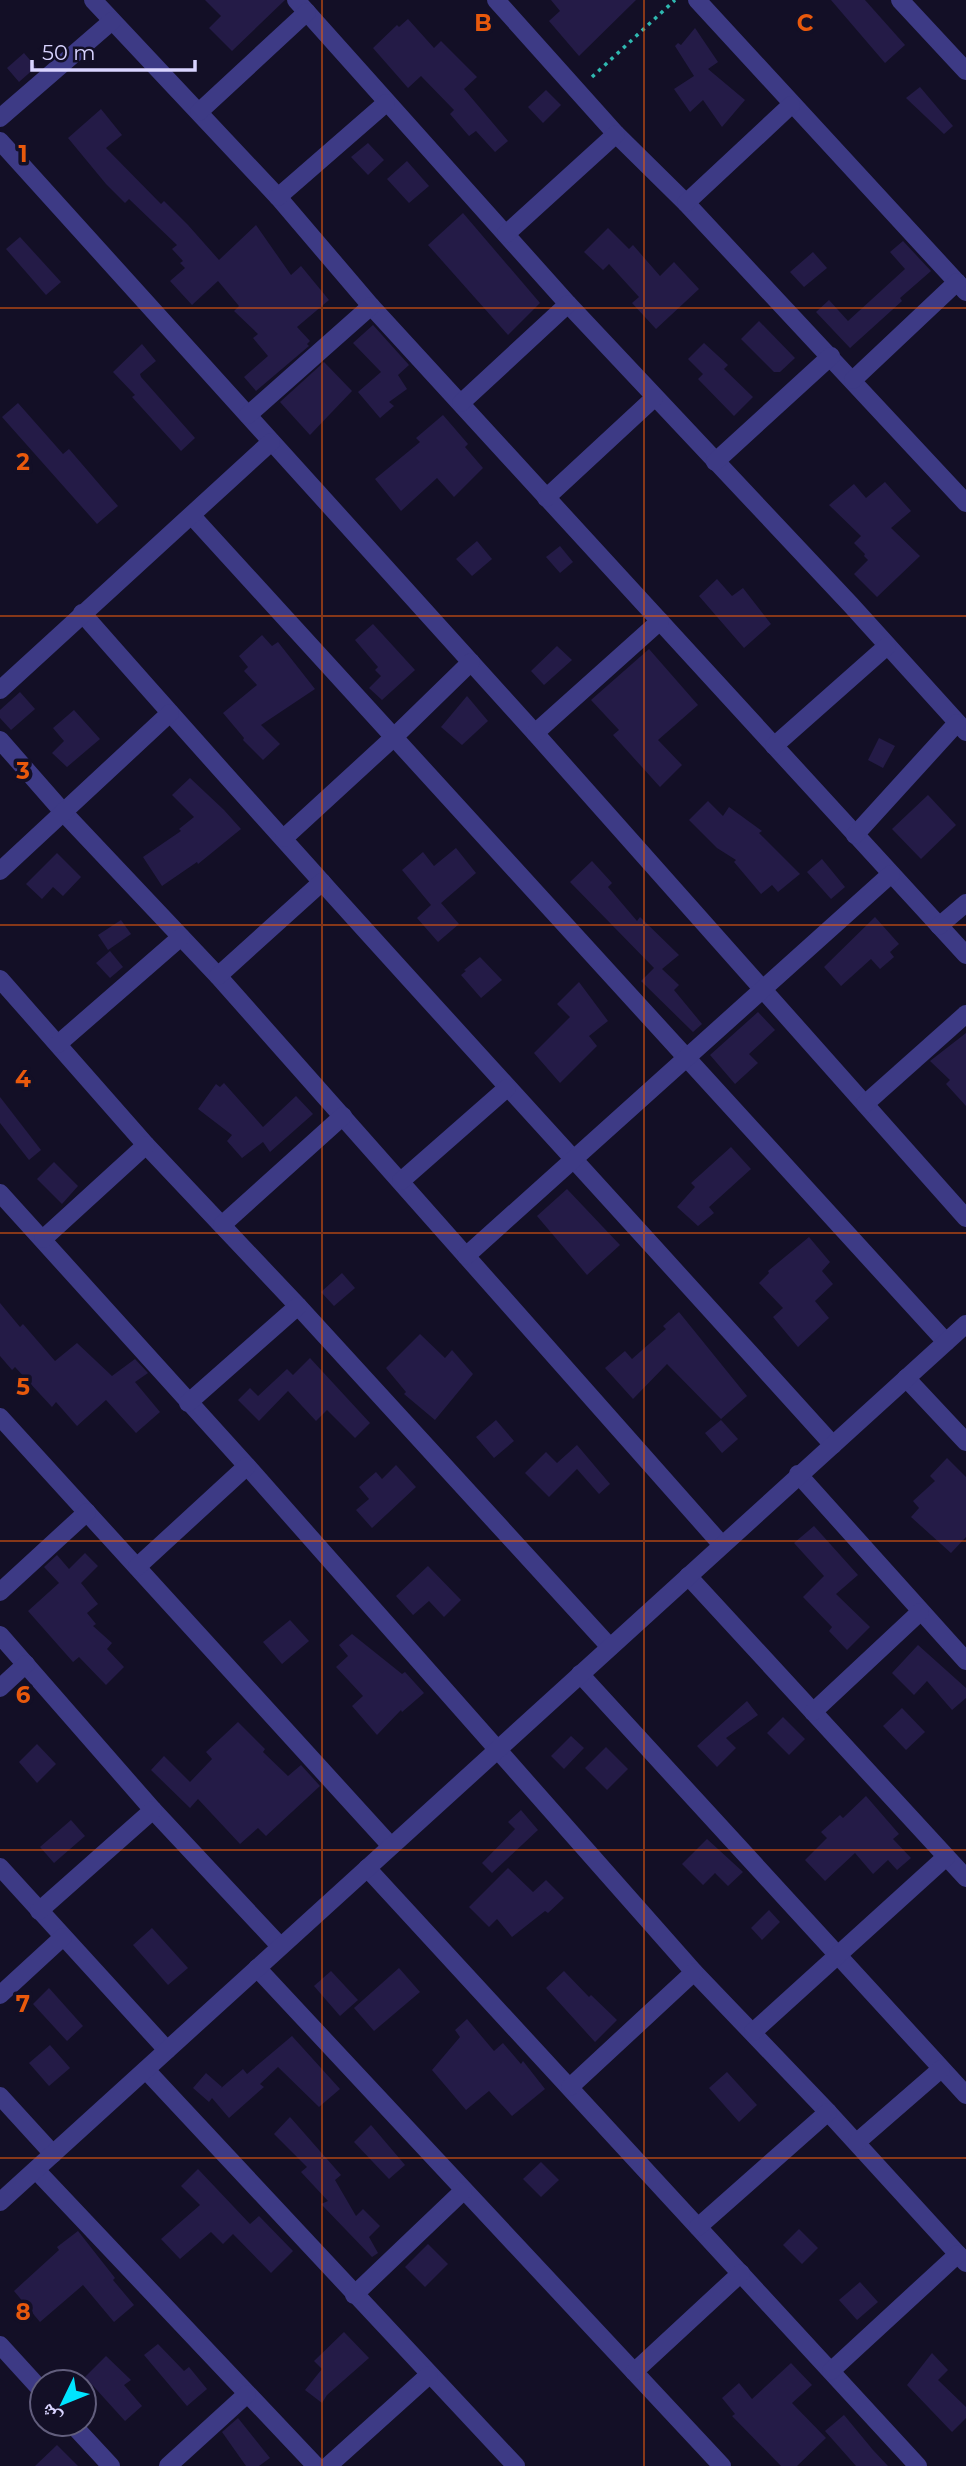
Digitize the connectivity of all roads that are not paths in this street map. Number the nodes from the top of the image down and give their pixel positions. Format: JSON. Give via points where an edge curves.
{"nodes":[{"id":1,"x":93,"y":0,"type":"edge"},
{"id":2,"x":698,"y":0,"type":"edge"},
{"id":3,"x":900,"y":0,"type":"edge"},
{"id":4,"x":499,"y":1,"type":"edge"},
{"id":5,"x":302,"y":6,"type":"edge"},
{"id":6,"x":112,"y":22,"type":"junction"},
{"id":7,"x":966,"y":71,"type":"edge"},
{"id":8,"x":386,"y":103,"type":"junction"},
{"id":9,"x":791,"y":105,"type":"junction"},
{"id":10,"x":199,"y":111,"type":"junction"},
{"id":11,"x":0,"y":118,"type":"edge"},
{"id":12,"x":617,"y":134,"type":"junction"},
{"id":13,"x":0,"y":141,"type":"edge"},
{"id":14,"x":278,"y":197,"type":"junction"},
{"id":15,"x":686,"y":203,"type":"junction"},
{"id":16,"x":506,"y":234,"type":"junction"},
{"id":17,"x":962,"y":287,"type":"edge"},
{"id":18,"x":568,"y":304,"type":"junction"},
{"id":19,"x":372,"y":306,"type":"junction"},
{"id":20,"x":831,"y":356,"type":"junction"},
{"id":21,"x":853,"y":380,"type":"junction"},
{"id":22,"x":654,"y":398,"type":"junction"},
{"id":23,"x":461,"y":403,"type":"junction"},
{"id":24,"x":248,"y":415,"type":"junction"},
{"id":25,"x":271,"y":442,"type":"junction"},
{"id":26,"x":715,"y":461,"type":"junction"},
{"id":27,"x":546,"y":498,"type":"junction"},
{"id":28,"x":966,"y":503,"type":"edge"},
{"id":29,"x":192,"y":516,"type":"junction"},
{"id":30,"x":82,"y":613,"type":"junction"},
{"id":31,"x":660,"y":621,"type":"junction"},
{"id":32,"x":887,"y":646,"type":"junction"},
{"id":33,"x":471,"y":662,"type":"junction"},
{"id":34,"x":0,"y":690,"type":"edge"},
{"id":35,"x":170,"y":713,"type":"junction"},
{"id":36,"x":962,"y":728,"type":"edge"},
{"id":37,"x":535,"y":733,"type":"junction"},
{"id":38,"x":393,"y":738,"type":"junction"},
{"id":39,"x":0,"y":740,"type":"edge"},
{"id":40,"x":774,"y":746,"type":"junction"},
{"id":41,"x":64,"y":813,"type":"junction"},
{"id":42,"x":855,"y":835,"type":"junction"},
{"id":43,"x":284,"y":838,"type":"junction"},
{"id":44,"x":0,"y":871,"type":"edge"},
{"id":45,"x":891,"y":874,"type":"junction"},
{"id":46,"x":322,"y":882,"type":"junction"},
{"id":47,"x":966,"y":903,"type":"edge"},
{"id":48,"x":939,"y":926,"type":"junction"},
{"id":49,"x":181,"y":937,"type":"junction"},
{"id":50,"x":966,"y":955,"type":"edge"},
{"id":51,"x":218,"y":975,"type":"junction"},
{"id":52,"x":0,"y":979,"type":"edge"},
{"id":53,"x":763,"y":990,"type":"junction"},
{"id":54,"x":966,"y":1014,"type":"edge"},
{"id":55,"x":58,"y":1044,"type":"junction"},
{"id":56,"x":686,"y":1059,"type":"junction"},
{"id":57,"x":507,"y":1088,"type":"junction"},
{"id":58,"x":865,"y":1104,"type":"junction"},
{"id":59,"x":343,"y":1116,"type":"junction"},
{"id":60,"x":146,"y":1145,"type":"junction"},
{"id":61,"x":576,"y":1160,"type":"junction"},
{"id":62,"x":401,"y":1181,"type":"junction"},
{"id":63,"x":0,"y":1193,"type":"edge"},
{"id":64,"x":966,"y":1217,"type":"edge"},
{"id":65,"x":222,"y":1225,"type":"junction"},
{"id":66,"x":43,"y":1239,"type":"junction"},
{"id":67,"x":467,"y":1256,"type":"junction"},
{"id":68,"x":298,"y":1306,"type":"junction"},
{"id":69,"x":966,"y":1324,"type":"edge"},
{"id":70,"x":946,"y":1342,"type":"junction"},
{"id":71,"x":906,"y":1378,"type":"junction"},
{"id":72,"x":188,"y":1403,"type":"junction"},
{"id":73,"x":0,"y":1417,"type":"edge"},
{"id":74,"x":966,"y":1442,"type":"edge"},
{"id":75,"x":833,"y":1445,"type":"junction"},
{"id":76,"x":247,"y":1466,"type":"junction"},
{"id":77,"x":798,"y":1474,"type":"junction"},
{"id":78,"x":87,"y":1512,"type":"junction"},
{"id":79,"x":722,"y":1545,"type":"junction"},
{"id":80,"x":137,"y":1567,"type":"junction"},
{"id":81,"x":688,"y":1576,"type":"junction"},
{"id":82,"x":0,"y":1592,"type":"edge"},
{"id":83,"x":920,"y":1612,"type":"junction"},
{"id":84,"x":0,"y":1635,"type":"edge"},
{"id":85,"x":610,"y":1647,"type":"junction"},
{"id":86,"x":966,"y":1661,"type":"edge"},
{"id":87,"x":26,"y":1664,"type":"junction"},
{"id":88,"x":580,"y":1675,"type":"junction"},
{"id":89,"x":0,"y":1688,"type":"edge"},
{"id":90,"x":813,"y":1712,"type":"junction"},
{"id":91,"x":497,"y":1750,"type":"junction"},
{"id":92,"x":153,"y":1810,"type":"junction"},
{"id":93,"x":391,"y":1846,"type":"junction"},
{"id":94,"x":946,"y":1857,"type":"junction"},
{"id":95,"x":0,"y":1867,"type":"edge"},
{"id":96,"x":367,"y":1868,"type":"junction"},
{"id":97,"x":966,"y":1878,"type":"edge"},
{"id":98,"x":39,"y":1911,"type":"junction"},
{"id":99,"x":63,"y":1937,"type":"junction"},
{"id":100,"x":280,"y":1946,"type":"junction"},
{"id":101,"x":838,"y":1955,"type":"junction"},
{"id":102,"x":257,"y":1968,"type":"junction"},
{"id":103,"x":694,"y":1972,"type":"junction"},
{"id":104,"x":0,"y":1996,"type":"edge"},
{"id":105,"x":753,"y":2032,"type":"junction"},
{"id":106,"x":167,"y":2050,"type":"junction"},
{"id":107,"x":941,"y":2069,"type":"junction"},
{"id":108,"x":146,"y":2070,"type":"junction"},
{"id":109,"x":569,"y":2087,"type":"junction"},
{"id":110,"x":966,"y":2095,"type":"edge"},
{"id":111,"x":0,"y":2096,"type":"edge"},
{"id":112,"x":828,"y":2112,"type":"junction"},
{"id":113,"x":857,"y":2142,"type":"junction"},
{"id":114,"x":53,"y":2154,"type":"junction"},
{"id":115,"x":36,"y":2169,"type":"junction"},
{"id":116,"x":463,"y":2191,"type":"junction"},
{"id":117,"x":0,"y":2202,"type":"edge"},
{"id":118,"x":698,"y":2227,"type":"junction"},
{"id":119,"x":962,"y":2258,"type":"edge"},
{"id":120,"x":741,"y":2273,"type":"junction"},
{"id":121,"x":354,"y":2295,"type":"junction"},
{"id":122,"x":0,"y":2345,"type":"edge"},
{"id":123,"x":831,"y":2371,"type":"junction"},
{"id":124,"x":634,"y":2372,"type":"junction"},
{"id":125,"x":429,"y":2375,"type":"junction"},
{"id":126,"x":28,"y":2376,"type":"edge"},
{"id":127,"x":247,"y":2394,"type":"junction"},
{"id":128,"x":85,"y":2438,"type":"edge"},
{"id":129,"x":111,"y":2466,"type":"edge"},
{"id":130,"x":169,"y":2466,"type":"edge"},
{"id":131,"x":316,"y":2466,"type":"edge"},
{"id":132,"x":328,"y":2466,"type":"edge"},
{"id":133,"x":516,"y":2466,"type":"edge"},
{"id":134,"x":722,"y":2466,"type":"edge"},
{"id":135,"x":918,"y":2466,"type":"edge"}],
"edges":[{"from":1,"to":6,"type":"street"},
{"from":2,"to":9,"type":"street"},
{"from":3,"to":7,"type":"street"},
{"from":4,"to":12,"type":"street"},
{"from":5,"to":8,"type":"street"},
{"from":5,"to":10,"type":"street"},
{"from":6,"to":10,"type":"street"},
{"from":6,"to":11,"type":"street"},
{"from":8,"to":14,"type":"street"},
{"from":8,"to":16,"type":"street"},
{"from":9,"to":15,"type":"street"},
{"from":9,"to":17,"type":"street"},
{"from":10,"to":14,"type":"street"},
{"from":12,"to":15,"type":"street"},
{"from":12,"to":16,"type":"street"},
{"from":13,"to":24,"type":"street"},
{"from":14,"to":19,"type":"street"},
{"from":15,"to":20,"type":"street"},
{"from":16,"to":18,"type":"street"},
{"from":17,"to":21,"type":"street"},
{"from":18,"to":22,"type":"street"},
{"from":18,"to":23,"type":"street"},
{"from":19,"to":23,"type":"street"},
{"from":19,"to":24,"type":"street"},
{"from":20,"to":21,"type":"street"},
{"from":20,"to":26,"type":"street"},
{"from":21,"to":28,"type":"street"},
{"from":22,"to":26,"type":"street"},
{"from":22,"to":27,"type":"street"},
{"from":23,"to":27,"type":"street"},
{"from":24,"to":25,"type":"street"},
{"from":25,"to":29,"type":"street"},
{"from":25,"to":33,"type":"street"},
{"from":26,"to":32,"type":"street"},
{"from":27,"to":31,"type":"street"},
{"from":29,"to":30,"type":"street"},
{"from":29,"to":38,"type":"street"},
{"from":30,"to":34,"type":"street"},
{"from":30,"to":35,"type":"street"},
{"from":31,"to":37,"type":"street"},
{"from":31,"to":40,"type":"street"},
{"from":32,"to":36,"type":"street"},
{"from":32,"to":40,"type":"street"},
{"from":33,"to":37,"type":"street"},
{"from":33,"to":38,"type":"street"},
{"from":35,"to":41,"type":"street"},
{"from":35,"to":43,"type":"street"},
{"from":36,"to":42,"type":"street"},
{"from":37,"to":53,"type":"street"},
{"from":38,"to":43,"type":"street"},
{"from":38,"to":56,"type":"street"},
{"from":39,"to":41,"type":"street"},
{"from":40,"to":42,"type":"street"},
{"from":41,"to":44,"type":"street"},
{"from":41,"to":49,"type":"street"},
{"from":42,"to":45,"type":"street"},
{"from":43,"to":46,"type":"street"},
{"from":45,"to":48,"type":"street"},
{"from":45,"to":53,"type":"street"},
{"from":46,"to":51,"type":"street"},
{"from":46,"to":57,"type":"street"},
{"from":47,"to":48,"type":"street"},
{"from":48,"to":50,"type":"street"},
{"from":49,"to":51,"type":"street"},
{"from":49,"to":55,"type":"street"},
{"from":51,"to":59,"type":"street"},
{"from":52,"to":55,"type":"street"},
{"from":53,"to":56,"type":"street"},
{"from":53,"to":58,"type":"street"},
{"from":54,"to":58,"type":"street"},
{"from":55,"to":60,"type":"street"},
{"from":56,"to":61,"type":"street"},
{"from":56,"to":70,"type":"street"},
{"from":57,"to":61,"type":"street"},
{"from":57,"to":62,"type":"street"},
{"from":58,"to":64,"type":"street"},
{"from":59,"to":62,"type":"street"},
{"from":59,"to":65,"type":"street"},
{"from":60,"to":65,"type":"street"},
{"from":60,"to":66,"type":"street"},
{"from":61,"to":67,"type":"street"},
{"from":61,"to":75,"type":"street"},
{"from":62,"to":67,"type":"street"},
{"from":63,"to":66,"type":"street"},
{"from":65,"to":68,"type":"street"},
{"from":66,"to":72,"type":"street"},
{"from":67,"to":79,"type":"street"},
{"from":68,"to":72,"type":"street"},
{"from":68,"to":85,"type":"street"},
{"from":69,"to":70,"type":"street"},
{"from":70,"to":71,"type":"street"},
{"from":71,"to":74,"type":"street"},
{"from":71,"to":75,"type":"street"},
{"from":72,"to":76,"type":"street"},
{"from":73,"to":78,"type":"street"},
{"from":75,"to":77,"type":"street"},
{"from":76,"to":80,"type":"street"},
{"from":76,"to":91,"type":"street"},
{"from":77,"to":79,"type":"street"},
{"from":77,"to":83,"type":"street"},
{"from":78,"to":80,"type":"street"},
{"from":78,"to":82,"type":"street"},
{"from":79,"to":81,"type":"street"},
{"from":80,"to":93,"type":"street"},
{"from":81,"to":85,"type":"street"},
{"from":81,"to":90,"type":"street"},
{"from":83,"to":86,"type":"street"},
{"from":83,"to":90,"type":"street"},
{"from":84,"to":87,"type":"street"},
{"from":85,"to":88,"type":"street"},
{"from":87,"to":89,"type":"street"},
{"from":87,"to":92,"type":"street"},
{"from":88,"to":91,"type":"street"},
{"from":88,"to":101,"type":"street"},
{"from":90,"to":94,"type":"street"},
{"from":91,"to":93,"type":"street"},
{"from":91,"to":103,"type":"street"},
{"from":92,"to":98,"type":"street"},
{"from":92,"to":100,"type":"street"},
{"from":93,"to":96,"type":"street"},
{"from":94,"to":97,"type":"street"},
{"from":94,"to":101,"type":"street"},
{"from":95,"to":98,"type":"street"},
{"from":96,"to":100,"type":"street"},
{"from":96,"to":109,"type":"street"},
{"from":98,"to":99,"type":"street"},
{"from":99,"to":104,"type":"street"},
{"from":99,"to":106,"type":"street"},
{"from":100,"to":102,"type":"street"},
{"from":101,"to":105,"type":"street"},
{"from":101,"to":107,"type":"street"},
{"from":102,"to":106,"type":"street"},
{"from":102,"to":116,"type":"street"},
{"from":103,"to":105,"type":"street"},
{"from":103,"to":109,"type":"street"},
{"from":105,"to":112,"type":"street"},
{"from":106,"to":108,"type":"street"},
{"from":107,"to":110,"type":"street"},
{"from":107,"to":113,"type":"street"},
{"from":108,"to":114,"type":"street"},
{"from":108,"to":121,"type":"street"},
{"from":109,"to":118,"type":"street"},
{"from":111,"to":114,"type":"street"},
{"from":112,"to":113,"type":"street"},
{"from":112,"to":118,"type":"street"},
{"from":113,"to":119,"type":"street"},
{"from":114,"to":115,"type":"street"},
{"from":115,"to":117,"type":"street"},
{"from":115,"to":127,"type":"street"},
{"from":116,"to":121,"type":"street"},
{"from":116,"to":124,"type":"street"},
{"from":118,"to":120,"type":"street"},
{"from":119,"to":123,"type":"street"},
{"from":120,"to":123,"type":"street"},
{"from":120,"to":124,"type":"street"},
{"from":121,"to":125,"type":"street"},
{"from":122,"to":126,"type":"street"},
{"from":123,"to":135,"type":"street"},
{"from":124,"to":134,"type":"street"},
{"from":125,"to":132,"type":"street"},
{"from":125,"to":133,"type":"street"},
{"from":127,"to":130,"type":"street"},
{"from":127,"to":131,"type":"street"},
{"from":128,"to":129,"type":"street"}]}
